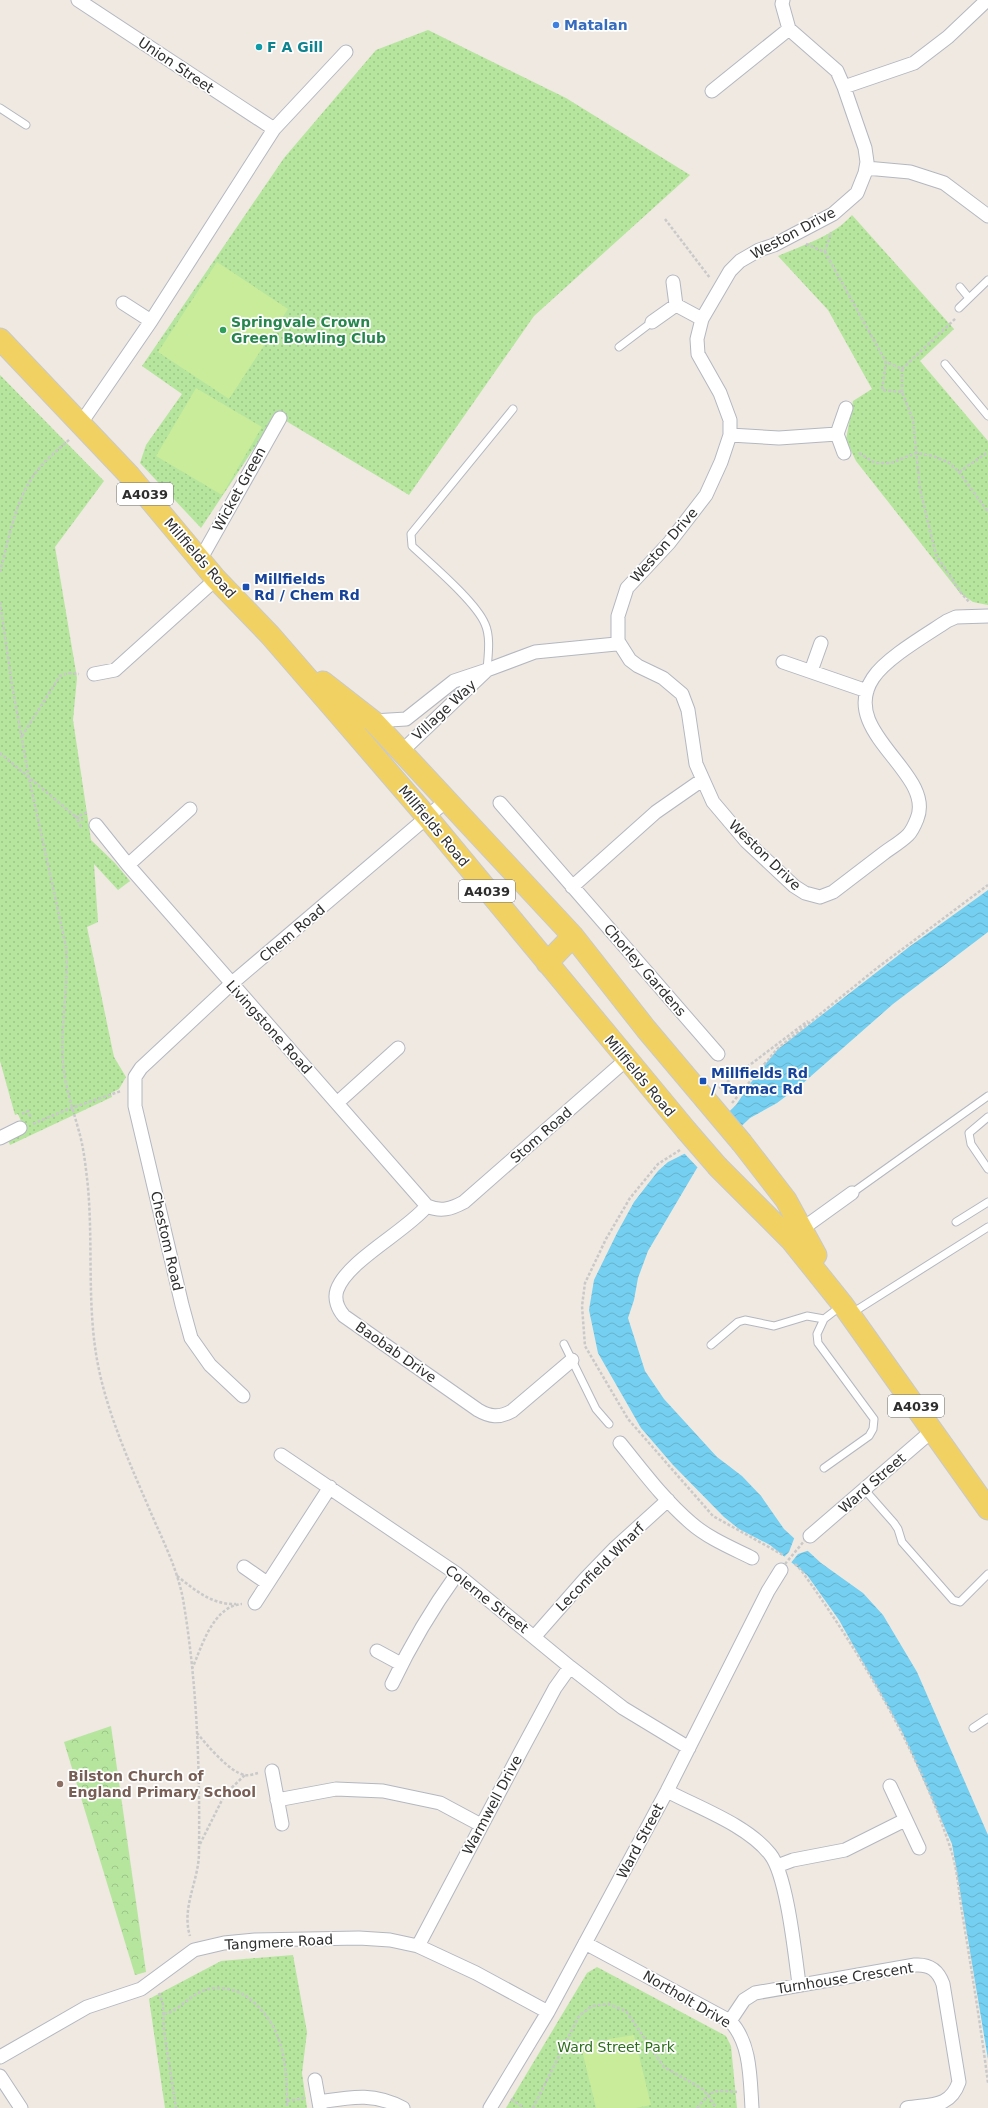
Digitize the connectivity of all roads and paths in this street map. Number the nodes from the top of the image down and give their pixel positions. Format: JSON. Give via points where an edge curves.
{"nodes":[{"id":1,"x":78,"y":0,"type":"edge"},
{"id":2,"x":783,"y":0,"type":"edge"},
{"id":3,"x":987,"y":0,"type":"edge"},
{"id":4,"x":789,"y":29,"type":"junction"},
{"id":5,"x":346,"y":52,"type":"dead end"},
{"id":6,"x":844,"y":87,"type":"junction"},
{"id":7,"x":712,"y":91,"type":"dead end"},
{"id":8,"x":0,"y":108,"type":"edge"},
{"id":9,"x":26,"y":125,"type":"dead end"},
{"id":10,"x":274,"y":129,"type":"junction"},
{"id":11,"x":866,"y":168,"type":"junction"},
{"id":12,"x":988,"y":216,"type":"edge"},
{"id":13,"x":665,"y":219,"type":"dead end"},
{"id":14,"x":790,"y":237,"type":"junction"},
{"id":15,"x":988,"y":280,"type":"edge"},
{"id":16,"x":673,"y":282,"type":"dead end"},
{"id":17,"x":960,"y":287,"type":"dead end"},
{"id":18,"x":718,"y":290,"type":"junction"},
{"id":19,"x":969,"y":298,"type":"junction"},
{"id":20,"x":123,"y":303,"type":"dead end"},
{"id":21,"x":676,"y":305,"type":"junction"},
{"id":22,"x":959,"y":308,"type":"joint"},
{"id":23,"x":702,"y":319,"type":"junction"},
{"id":24,"x":151,"y":321,"type":"junction"},
{"id":25,"x":652,"y":322,"type":"joint"},
{"id":26,"x":0,"y":339,"type":"edge"},
{"id":27,"x":618,"y":347,"type":"dead end"},
{"id":28,"x":886,"y":362,"type":"junction"},
{"id":29,"x":945,"y":364,"type":"dead end"},
{"id":30,"x":902,"y":369,"type":"junction"},
{"id":31,"x":902,"y":392,"type":"junction"},
{"id":32,"x":846,"y":408,"type":"dead end"},
{"id":33,"x":513,"y":409,"type":"dead end"},
{"id":34,"x":988,"y":416,"type":"edge"},
{"id":35,"x":280,"y":418,"type":"dead end"},
{"id":36,"x":83,"y":425,"type":"junction"},
{"id":37,"x":836,"y":434,"type":"junction"},
{"id":38,"x":730,"y":435,"type":"junction"},
{"id":39,"x":988,"y":452,"type":"edge"},
{"id":40,"x":844,"y":453,"type":"joint"},
{"id":41,"x":916,"y":453,"type":"junction"},
{"id":42,"x":959,"y":472,"type":"junction"},
{"id":43,"x":988,"y":512,"type":"edge"},
{"id":44,"x":200,"y":560,"type":"junction"},
{"id":45,"x":0,"y":572,"type":"edge"},
{"id":46,"x":216,"y":579,"type":"junction"},
{"id":47,"x":0,"y":602,"type":"edge"},
{"id":48,"x":985,"y":616,"type":"edge"},
{"id":49,"x":618,"y":641,"type":"junction"},
{"id":50,"x":821,"y":643,"type":"dead end"},
{"id":51,"x":286,"y":654,"type":"junction"},
{"id":52,"x":783,"y":662,"type":"dead end"},
{"id":53,"x":487,"y":670,"type":"junction"},
{"id":54,"x":812,"y":671,"type":"junction"},
{"id":55,"x":94,"y":674,"type":"joint"},
{"id":56,"x":867,"y":690,"type":"junction"},
{"id":57,"x":373,"y":721,"type":"junction"},
{"id":58,"x":22,"y":736,"type":"junction"},
{"id":59,"x":401,"y":752,"type":"junction"},
{"id":60,"x":0,"y":753,"type":"edge"},
{"id":61,"x":29,"y":778,"type":"junction"},
{"id":62,"x":702,"y":780,"type":"junction"},
{"id":63,"x":446,"y":801,"type":"junction"},
{"id":64,"x":500,"y":803,"type":"dead end"},
{"id":65,"x":190,"y":809,"type":"dead end"},
{"id":66,"x":76,"y":817,"type":"dead end"},
{"id":67,"x":427,"y":817,"type":"junction"},
{"id":68,"x":96,"y":825,"type":"dead end"},
{"id":69,"x":128,"y":865,"type":"junction"},
{"id":70,"x":988,"y":885,"type":"edge"},
{"id":71,"x":572,"y":887,"type":"junction"},
{"id":72,"x":573,"y":936,"type":"junction"},
{"id":73,"x":547,"y":963,"type":"junction"},
{"id":74,"x":231,"y":984,"type":"junction"},
{"id":75,"x":830,"y":1006,"type":"junction"},
{"id":76,"x":398,"y":1048,"type":"dead end"},
{"id":77,"x":718,"y":1054,"type":"dead end"},
{"id":78,"x":627,"y":1060,"type":"junction"},
{"id":79,"x":141,"y":1068,"type":"joint"},
{"id":80,"x":134,"y":1087,"type":"junction"},
{"id":81,"x":988,"y":1096,"type":"edge"},
{"id":82,"x":705,"y":1099,"type":"junction"},
{"id":83,"x":336,"y":1103,"type":"junction"},
{"id":84,"x":728,"y":1107,"type":"dead end"},
{"id":85,"x":72,"y":1108,"type":"junction"},
{"id":86,"x":988,"y":1117,"type":"edge"},
{"id":87,"x":34,"y":1124,"type":"dead end"},
{"id":88,"x":20,"y":1128,"type":"dead end"},
{"id":89,"x":0,"y":1138,"type":"edge"},
{"id":90,"x":684,"y":1140,"type":"junction"},
{"id":91,"x":988,"y":1169,"type":"edge"},
{"id":92,"x":852,"y":1193,"type":"joint"},
{"id":93,"x":988,"y":1202,"type":"edge"},
{"id":94,"x":427,"y":1206,"type":"junction"},
{"id":95,"x":956,"y":1222,"type":"dead end"},
{"id":96,"x":988,"y":1226,"type":"edge"},
{"id":97,"x":796,"y":1235,"type":"junction"},
{"id":98,"x":846,"y":1309,"type":"junction"},
{"id":99,"x":824,"y":1319,"type":"junction"},
{"id":100,"x":564,"y":1344,"type":"dead end"},
{"id":101,"x":711,"y":1345,"type":"dead end"},
{"id":102,"x":572,"y":1360,"type":"junction"},
{"id":103,"x":243,"y":1396,"type":"dead end"},
{"id":104,"x":609,"y":1424,"type":"dead end"},
{"id":105,"x":933,"y":1430,"type":"junction"},
{"id":106,"x":620,"y":1443,"type":"dead end"},
{"id":107,"x":281,"y":1455,"type":"dead end"},
{"id":108,"x":824,"y":1468,"type":"dead end"},
{"id":109,"x":330,"y":1487,"type":"junction"},
{"id":110,"x":864,"y":1489,"type":"junction"},
{"id":111,"x":983,"y":1498,"type":"edge"},
{"id":112,"x":668,"y":1500,"type":"junction"},
{"id":113,"x":808,"y":1538,"type":"joint"},
{"id":114,"x":752,"y":1558,"type":"dead end"},
{"id":115,"x":244,"y":1567,"type":"dead end"},
{"id":116,"x":783,"y":1567,"type":"joint"},
{"id":117,"x":457,"y":1574,"type":"junction"},
{"id":118,"x":988,"y":1574,"type":"edge"},
{"id":119,"x":177,"y":1576,"type":"junction"},
{"id":120,"x":267,"y":1583,"type":"junction"},
{"id":121,"x":255,"y":1603,"type":"joint"},
{"id":122,"x":237,"y":1604,"type":"junction"},
{"id":123,"x":535,"y":1636,"type":"junction"},
{"id":124,"x":377,"y":1651,"type":"dead end"},
{"id":125,"x":401,"y":1664,"type":"junction"},
{"id":126,"x":570,"y":1667,"type":"junction"},
{"id":127,"x":191,"y":1670,"type":"junction"},
{"id":128,"x":392,"y":1684,"type":"dead end"},
{"id":129,"x":988,"y":1718,"type":"edge"},
{"id":130,"x":973,"y":1728,"type":"dead end"},
{"id":131,"x":197,"y":1732,"type":"junction"},
{"id":132,"x":689,"y":1748,"type":"junction"},
{"id":133,"x":272,"y":1771,"type":"joint"},
{"id":134,"x":245,"y":1775,"type":"junction"},
{"id":135,"x":890,"y":1786,"type":"dead end"},
{"id":136,"x":667,"y":1791,"type":"junction"},
{"id":137,"x":277,"y":1800,"type":"junction"},
{"id":138,"x":905,"y":1820,"type":"junction"},
{"id":139,"x":282,"y":1824,"type":"dead end"},
{"id":140,"x":481,"y":1825,"type":"junction"},
{"id":141,"x":199,"y":1845,"type":"junction"},
{"id":142,"x":919,"y":1848,"type":"dead end"},
{"id":143,"x":777,"y":1866,"type":"junction"},
{"id":144,"x":585,"y":1943,"type":"junction"},
{"id":145,"x":418,"y":1946,"type":"junction"},
{"id":146,"x":194,"y":1950,"type":"junction"},
{"id":147,"x":154,"y":1979,"type":"junction"},
{"id":148,"x":799,"y":1984,"type":"junction"},
{"id":149,"x":548,"y":2012,"type":"junction"},
{"id":150,"x":164,"y":2014,"type":"junction"},
{"id":151,"x":730,"y":2021,"type":"junction"},
{"id":152,"x":0,"y":2057,"type":"edge"},
{"id":153,"x":0,"y":2076,"type":"edge"},
{"id":154,"x":315,"y":2080,"type":"dead end"},
{"id":155,"x":988,"y":2083,"type":"edge"},
{"id":156,"x":751,"y":2092,"type":"junction"},
{"id":157,"x":708,"y":2095,"type":"junction"},
{"id":158,"x":320,"y":2105,"type":"edge"},
{"id":159,"x":21,"y":2108,"type":"edge"},
{"id":160,"x":176,"y":2108,"type":"edge"},
{"id":161,"x":287,"y":2108,"type":"edge"},
{"id":162,"x":403,"y":2108,"type":"edge"},
{"id":163,"x":490,"y":2108,"type":"edge"},
{"id":164,"x":533,"y":2108,"type":"edge"},
{"id":165,"x":697,"y":2108,"type":"edge"},
{"id":166,"x":716,"y":2108,"type":"edge"},
{"id":167,"x":752,"y":2108,"type":"edge"},
{"id":168,"x":907,"y":2108,"type":"edge"}],
"edges":[{"from":1,"to":10,"type":"street","name":"Union Street"},
{"from":2,"to":4,"type":"street"},
{"from":3,"to":6,"type":"street","via":[[948,37],[914,63]]},
{"from":4,"to":6,"type":"street","name":"Weston Drive","via":[[836,71]]},
{"from":4,"to":7,"type":"street"},
{"from":5,"to":10,"type":"street"},
{"from":6,"to":11,"type":"street","name":"Weston Drive","via":[[865,148]]},
{"from":8,"to":9,"type":"lane"},
{"from":10,"to":24,"type":"street"},
{"from":11,"to":12,"type":"street","via":[[910,172],[944,183]]},
{"from":11,"to":14,"type":"street","name":"Weston Drive","via":[[857,193],[851,200],[833,214]]},
{"from":13,"to":18,"type":"path"},
{"from":14,"to":18,"type":"street","name":"Weston Drive","via":[[740,261]]},
{"from":14,"to":28,"type":"path","via":[[825,252]]},
{"from":15,"to":19,"type":"lane"},
{"from":16,"to":21,"type":"street"},
{"from":17,"to":19,"type":"lane"},
{"from":18,"to":23,"type":"street","name":"Weston Drive"},
{"from":19,"to":22,"type":"lane"},
{"from":20,"to":24,"type":"street"},
{"from":21,"to":23,"type":"street"},
{"from":21,"to":25,"type":"street"},
{"from":22,"to":30,"type":"path","via":[[956,320]]},
{"from":23,"to":38,"type":"street","name":"Weston Drive","via":[[697,339],[698,354],[720,393],[730,420]]},
{"from":24,"to":36,"type":"street"},
{"from":25,"to":27,"type":"lane"},
{"from":26,"to":36,"type":"main road","name":"Millfields Road","number":"A4039"},
{"from":28,"to":30,"type":"path"},
{"from":28,"to":31,"type":"path","via":[[882,390]]},
{"from":29,"to":34,"type":"lane"},
{"from":30,"to":31,"type":"path"},
{"from":31,"to":41,"type":"path","via":[[914,420]]},
{"from":32,"to":37,"type":"street"},
{"from":33,"to":53,"type":"lane","via":[[411,534],[412,546],[467,599],[485,624],[488,641]]},
{"from":35,"to":44,"type":"street","name":"Wicket Green"},
{"from":36,"to":44,"type":"main road","name":"Millfields Road","number":"A4039","via":[[130,476]]},
{"from":36,"to":45,"type":"path","via":[[37,470],[27,485]]},
{"from":37,"to":38,"type":"street","via":[[779,438]]},
{"from":37,"to":40,"type":"street"},
{"from":38,"to":49,"type":"street","name":"Weston Drive","via":[[706,495],[669,543],[627,588],[618,616]]},
{"from":39,"to":42,"type":"path"},
{"from":40,"to":41,"type":"path","via":[[856,450],[875,463],[891,463]]},
{"from":41,"to":42,"type":"path","via":[[948,462]]},
{"from":41,"to":48,"type":"path","via":[[920,489],[936,555],[962,594]]},
{"from":42,"to":43,"type":"path"},
{"from":44,"to":46,"type":"main road","name":"Millfields Road","number":"A4039"},
{"from":46,"to":51,"type":"main road","name":"Millfields Road","number":"A4039"},
{"from":46,"to":55,"type":"street","via":[[115,670]]},
{"from":47,"to":58,"type":"path"},
{"from":48,"to":56,"type":"street","name":"Weston Drive","via":[[956,617],[941,625],[889,662],[873,677]]},
{"from":49,"to":53,"type":"street","name":"Village Way","via":[[616,644],[535,652]]},
{"from":49,"to":62,"type":"street","name":"Weston Drive","via":[[630,660],[663,678],[682,694],[688,710],[696,764]]},
{"from":50,"to":54,"type":"street"},
{"from":51,"to":57,"type":"main road","name":"Millfields Road","number":"A4039"},
{"from":51,"to":67,"type":"main road","name":"Millfields Road","number":"A4039"},
{"from":52,"to":54,"type":"street"},
{"from":53,"to":57,"type":"street","name":"Village Way","via":[[454,681],[406,719]]},
{"from":53,"to":59,"type":"street","name":"Village Way"},
{"from":54,"to":56,"type":"street"},
{"from":55,"to":58,"type":"path","via":[[68,673],[60,676]]},
{"from":56,"to":62,"type":"street","name":"Weston Drive","via":[[865,706],[869,721],[875,733],[910,779],[917,795],[918,818],[908,834],[833,892],[820,896],[805,893],[794,886],[746,841],[713,802]]},
{"from":57,"to":59,"type":"main road","name":"Millfields Road","number":"A4039"},
{"from":58,"to":61,"type":"path"},
{"from":59,"to":63,"type":"main road","name":"Millfields Road","number":"A4039"},
{"from":60,"to":61,"type":"path"},
{"from":61,"to":66,"type":"path"},
{"from":61,"to":85,"type":"path","via":[[66,947],[63,1062],[67,1093]]},
{"from":62,"to":71,"type":"street","via":[[656,812]]},
{"from":63,"to":67,"type":"street","name":"Chem Road"},
{"from":63,"to":72,"type":"main road","name":"Millfields Road","number":"A4039"},
{"from":64,"to":71,"type":"street","name":"Chorley Gardens"},
{"from":65,"to":69,"type":"street"},
{"from":67,"to":73,"type":"main road","name":"Millfields Road","number":"A4039"},
{"from":67,"to":74,"type":"street","name":"Chem Road"},
{"from":68,"to":69,"type":"street","name":"Livingstone Road"},
{"from":69,"to":74,"type":"street","name":"Livingstone Road"},
{"from":70,"to":75,"type":"path"},
{"from":71,"to":77,"type":"street","name":"Chorley Gardens"},
{"from":72,"to":73,"type":"main road"},
{"from":72,"to":82,"type":"main road","name":"Millfields Road","number":"A4039"},
{"from":73,"to":78,"type":"main road","name":"Millfields Road","number":"A4039"},
{"from":74,"to":79,"type":"street","name":"Chem Road"},
{"from":74,"to":83,"type":"street","name":"Livingstone Road"},
{"from":75,"to":82,"type":"path"},
{"from":75,"to":84,"type":"path","via":[[777,1049]]},
{"from":76,"to":83,"type":"street"},
{"from":78,"to":90,"type":"main road","name":"Millfields Road","number":"A4039"},
{"from":78,"to":94,"type":"street","name":"Stom Road","via":[[464,1202],[453,1208],[441,1210]]},
{"from":79,"to":80,"type":"street","name":"Chestom Road","via":[[135,1077]]},
{"from":80,"to":85,"type":"path"},
{"from":80,"to":103,"type":"street","name":"Chestom Road","via":[[139,1121],[191,1338],[210,1365]]},
{"from":81,"to":92,"type":"lane"},
{"from":82,"to":97,"type":"main road","number":"A4039","bridge":true,"via":[[786,1200]]},
{"from":83,"to":94,"type":"street","name":"Livingstone Road"},
{"from":85,"to":87,"type":"path"},
{"from":85,"to":119,"type":"path","via":[[83,1150],[87,1181],[94,1335],[98,1365],[108,1404]]},
{"from":86,"to":91,"type":"lane","via":[[969,1133],[971,1144]]},
{"from":88,"to":89,"type":"street"},
{"from":90,"to":97,"type":"main road","number":"A4039","bridge":true},
{"from":90,"to":155,"type":"path","via":[[658,1164],[630,1198],[606,1239],[585,1283],[582,1306],[585,1346],[628,1419],[713,1516],[785,1556],[802,1570],[846,1633],[882,1697],[925,1783],[951,1851],[977,2000]]},
{"from":92,"to":97,"type":"street"},
{"from":93,"to":95,"type":"lane"},
{"from":94,"to":102,"type":"street","name":"Baobab Drive","via":[[416,1219],[356,1265],[341,1282],[336,1291],[336,1300],[344,1316],[478,1410],[496,1417],[512,1411]]},
{"from":96,"to":98,"type":"lane"},
{"from":97,"to":98,"type":"main road","number":"A4039"},
{"from":98,"to":99,"type":"lane"},
{"from":98,"to":105,"type":"main road","number":"A4039"},
{"from":99,"to":101,"type":"lane","via":[[807,1316],[774,1326],[744,1320],[738,1322]]},
{"from":99,"to":108,"type":"lane","via":[[817,1334],[818,1343],[874,1419],[869,1436]]},
{"from":100,"to":102,"type":"lane"},
{"from":102,"to":104,"type":"lane","via":[[596,1409]]},
{"from":105,"to":110,"type":"street","name":"Ward Street"},
{"from":105,"to":111,"type":"main road","number":"A4039"},
{"from":106,"to":112,"type":"street"},
{"from":107,"to":109,"type":"street","name":"Colerne Street"},
{"from":109,"to":117,"type":"street","name":"Colerne Street"},
{"from":109,"to":120,"type":"street"},
{"from":110,"to":113,"type":"street","name":"Ward Street"},
{"from":110,"to":118,"type":"lane","via":[[894,1523],[902,1542],[953,1600],[960,1602]]},
{"from":112,"to":114,"type":"street","via":[[704,1533]]},
{"from":112,"to":123,"type":"street","name":"Leconfield Wharf","via":[[605,1558]]},
{"from":113,"to":116,"type":"path","bridge":true},
{"from":115,"to":120,"type":"street"},
{"from":116,"to":132,"type":"street","name":"Ward Street","via":[[762,1602]]},
{"from":117,"to":123,"type":"street","name":"Colerne Street"},
{"from":117,"to":125,"type":"street","via":[[429,1612]]},
{"from":119,"to":122,"type":"path","via":[[212,1600],[224,1604]]},
{"from":119,"to":127,"type":"path"},
{"from":120,"to":121,"type":"street"},
{"from":121,"to":122,"type":"path"},
{"from":122,"to":127,"type":"path","via":[[219,1615]]},
{"from":123,"to":126,"type":"street","name":"Colerne Street"},
{"from":124,"to":125,"type":"street"},
{"from":125,"to":128,"type":"street"},
{"from":126,"to":132,"type":"street","name":"Colerne Street","via":[[623,1708]]},
{"from":126,"to":140,"type":"street","name":"Warmwell Drive"},
{"from":127,"to":131,"type":"path"},
{"from":129,"to":130,"type":"lane"},
{"from":131,"to":134,"type":"path","via":[[225,1762]]},
{"from":131,"to":141,"type":"path"},
{"from":132,"to":136,"type":"street","name":"Ward Street"},
{"from":133,"to":134,"type":"path"},
{"from":133,"to":137,"type":"street"},
{"from":134,"to":141,"type":"path","via":[[225,1794]]},
{"from":135,"to":138,"type":"street"},
{"from":136,"to":143,"type":"street","via":[[741,1830],[771,1855]]},
{"from":136,"to":144,"type":"street","name":"Ward Street"},
{"from":137,"to":139,"type":"street"},
{"from":137,"to":140,"type":"street","via":[[336,1790],[383,1791],[440,1803]]},
{"from":138,"to":142,"type":"street"},
{"from":138,"to":143,"type":"street","via":[[846,1850],[793,1860]]},
{"from":140,"to":145,"type":"street","name":"Warmwell Drive"},
{"from":141,"to":146,"type":"path","via":[[197,1873],[187,1911],[188,1928]]},
{"from":143,"to":148,"type":"street","via":[[787,1903]]},
{"from":144,"to":149,"type":"street","name":"Ward Street"},
{"from":144,"to":151,"type":"street","name":"Northolt Drive"},
{"from":145,"to":146,"type":"street","name":"Tangmere Road","via":[[390,1940],[359,1938],[255,1940],[224,1943]]},
{"from":145,"to":149,"type":"street","name":"Tangmere Road"},
{"from":146,"to":147,"type":"street","name":"Tangmere Road"},
{"from":147,"to":150,"type":"path"},
{"from":147,"to":152,"type":"street","name":"Tangmere Road","via":[[142,1989],[86,2008]]},
{"from":148,"to":151,"type":"street","name":"Turnhouse Crescent","via":[[755,1993],[744,2000]]},
{"from":148,"to":168,"type":"street","name":"Turnhouse Crescent","via":[[925,1964],[940,1975],[959,2082],[955,2094],[949,2100]]},
{"from":149,"to":163,"type":"street","name":"Ward Street"},
{"from":150,"to":160,"type":"path","via":[[164,2031]]},
{"from":150,"to":161,"type":"path","via":[[174,2011],[196,1994],[208,1989],[229,1989],[247,1996],[264,2012],[277,2031],[282,2045]]},
{"from":151,"to":156,"type":"street","name":"Northolt Drive","via":[[740,2031],[745,2044]]},
{"from":153,"to":159,"type":"street"},
{"from":154,"to":158,"type":"street"},
{"from":156,"to":157,"type":"path","via":[[717,2089]]},
{"from":156,"to":167,"type":"street","name":"Northolt Drive"},
{"from":157,"to":164,"type":"path","via":[[701,2088],[664,2067],[626,2011],[608,2004],[592,2006],[579,2016]]},
{"from":157,"to":165,"type":"path"},
{"from":157,"to":166,"type":"path"},
{"from":158,"to":162,"type":"street","via":[[358,2096],[374,2097]]}]}
